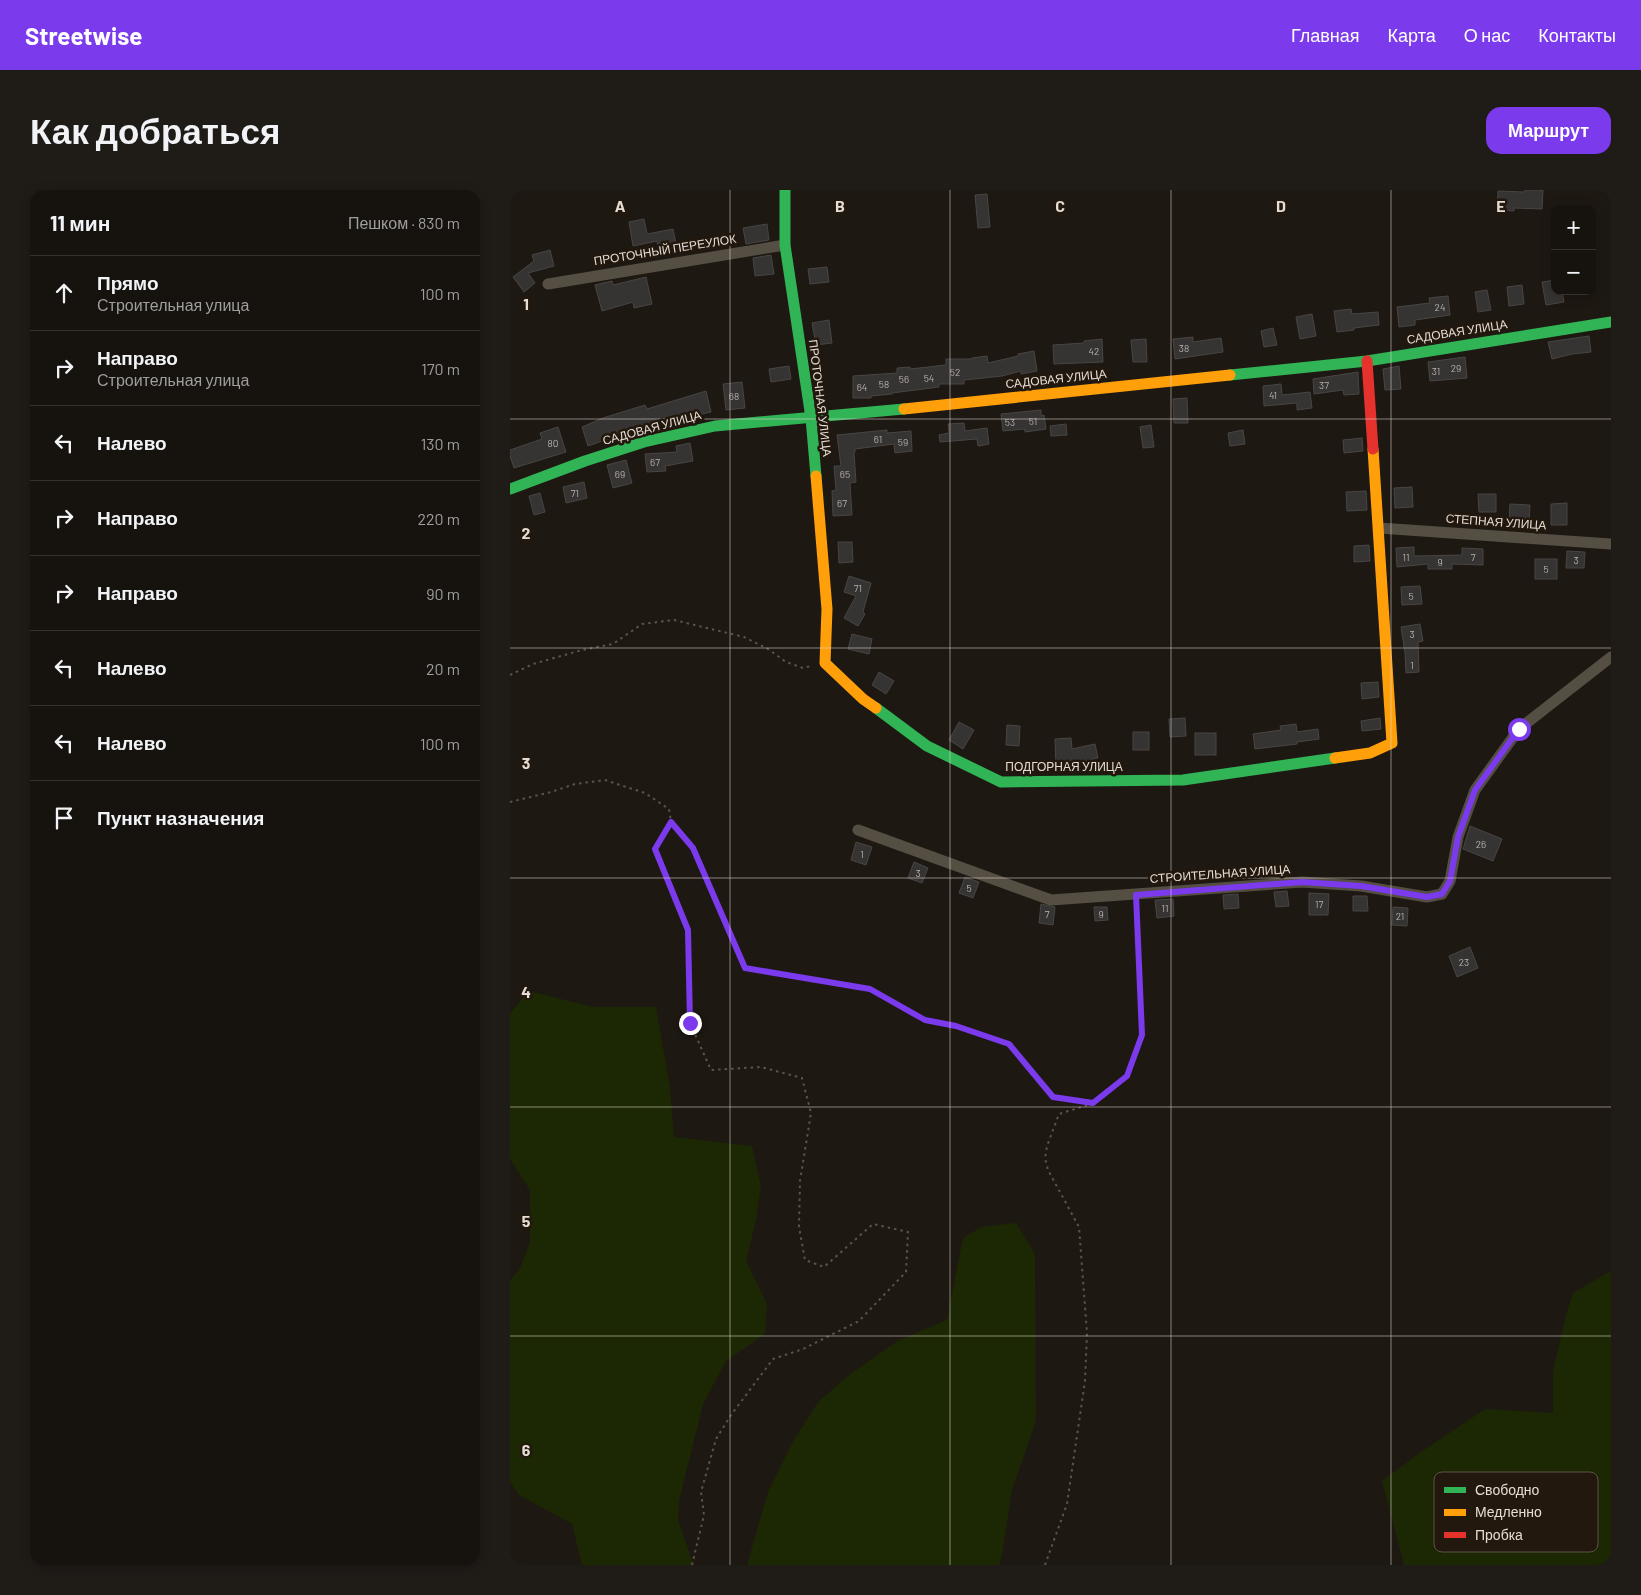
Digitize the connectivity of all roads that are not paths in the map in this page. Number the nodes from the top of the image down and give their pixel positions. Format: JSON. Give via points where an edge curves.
{"nodes":[{"id":1,"x":785,"y":190,"type":"edge"},
{"id":2,"x":786,"y":244,"type":"junction"},
{"id":3,"x":548,"y":284,"type":"dead end"},
{"id":4,"x":1611,"y":322,"type":"edge"},
{"id":5,"x":1368,"y":361,"type":"junction"},
{"id":6,"x":811,"y":418,"type":"junction"},
{"id":7,"x":510,"y":489,"type":"edge"},
{"id":8,"x":1379,"y":528,"type":"junction"},
{"id":9,"x":1611,"y":544,"type":"edge"},
{"id":10,"x":1611,"y":656,"type":"edge"},
{"id":11,"x":825,"y":663,"type":"joint"},
{"id":12,"x":858,"y":830,"type":"dead end"}],
"edges":[{"from":1,"to":2,"type":"street","name":"ПРОТОЧНАЯ УЛИЦА"},
{"from":2,"to":3,"type":"street","name":"ПРОТОЧНЫЙ ПЕРЕУЛОК"},
{"from":2,"to":6,"type":"street","name":"ПРОТОЧНАЯ УЛИЦА"},
{"from":4,"to":5,"type":"street","name":"САДОВАЯ УЛИЦА"},
{"from":5,"to":6,"type":"street","name":"САДОВАЯ УЛИЦА"},
{"from":5,"to":8,"type":"street"},
{"from":6,"to":7,"type":"street","name":"САДОВАЯ УЛИЦА","via":[[715,426],[644,442]]},
{"from":6,"to":11,"type":"street","name":"ПРОТОЧНАЯ УЛИЦА","via":[[827,609]]},
{"from":8,"to":9,"type":"street","name":"СТЕПНАЯ УЛИЦА"},
{"from":8,"to":11,"type":"street","name":"ПОДГОРНАЯ УЛИЦА","via":[[1392,742],[1370,753],[1183,780],[1001,782],[927,746],[863,699]]},
{"from":10,"to":12,"type":"street","name":"СТРОИТЕЛЬНАЯ УЛИЦА","via":[[1519,729],[1475,790],[1458,837],[1450,881],[1442,894],[1427,897],[1361,886],[1302,882],[1050,900]]}]}
